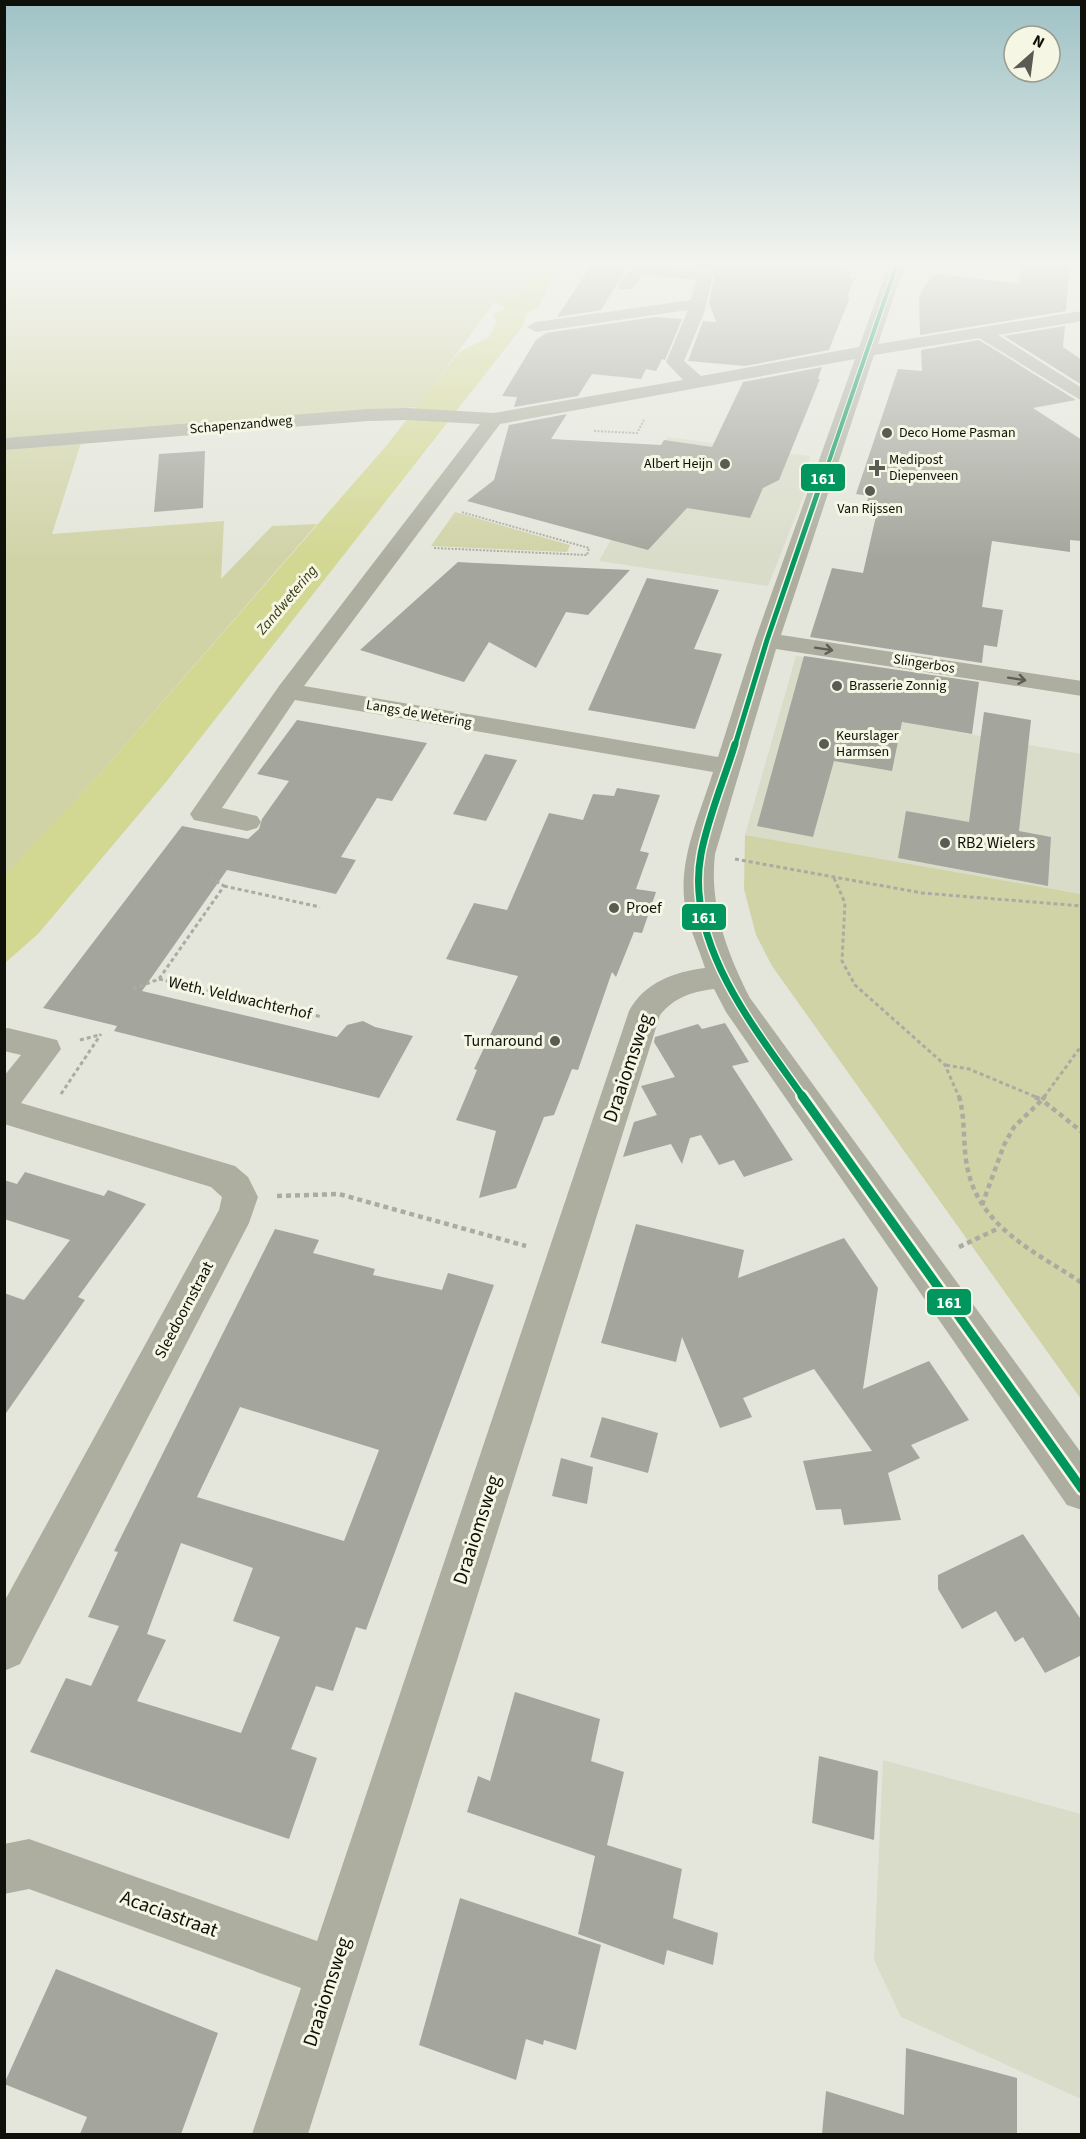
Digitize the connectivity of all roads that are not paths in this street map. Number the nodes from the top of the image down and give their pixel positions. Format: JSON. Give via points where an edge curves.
{"nodes":[{"id":1,"x":676,"y":361,"type":"edge"},
{"id":2,"x":815,"y":361,"type":"edge"},
{"id":3,"x":864,"y":361,"type":"edge"},
{"id":4,"x":1027,"y":361,"type":"edge"},
{"id":5,"x":697,"y":383,"type":"junction"},
{"id":6,"x":1082,"y":396,"type":"edge"},
{"id":7,"x":494,"y":419,"type":"junction"},
{"id":8,"x":4,"y":444,"type":"edge"},
{"id":9,"x":766,"y":640,"type":"junction"},
{"id":10,"x":1082,"y":689,"type":"edge"},
{"id":11,"x":288,"y":691,"type":"junction"},
{"id":12,"x":728,"y":767,"type":"junction"},
{"id":13,"x":247,"y":822,"type":"dead end"},
{"id":14,"x":724,"y":977,"type":"junction"},
{"id":15,"x":8,"y":1040,"type":"dead end"},
{"id":16,"x":4,"y":1100,"type":"edge"},
{"id":17,"x":4,"y":1112,"type":"edge"},
{"id":18,"x":1082,"y":1490,"type":"edge"},
{"id":19,"x":4,"y":1647,"type":"edge"},
{"id":20,"x":4,"y":1869,"type":"edge"},
{"id":21,"x":333,"y":1973,"type":"junction"},
{"id":22,"x":280,"y":2134,"type":"edge"}],
"edges":[{"from":1,"to":5,"type":"street"},
{"from":2,"to":5,"type":"street","name":"Schapenzandweg"},
{"from":3,"to":9,"type":"street"},
{"from":4,"to":6,"type":"street"},
{"from":5,"to":7,"type":"street","name":"Schapenzandweg"},
{"from":7,"to":8,"type":"street","name":"Schapenzandweg","via":[[406,414]]},
{"from":7,"to":11,"type":"street"},
{"from":9,"to":10,"type":"street","name":"Slingerbos","one_way":true},
{"from":9,"to":12,"type":"street"},
{"from":11,"to":12,"type":"street","name":"Langs de Wetering"},
{"from":11,"to":13,"type":"street","via":[[204,814]]},
{"from":12,"to":14,"type":"street","via":[[701,854],[698,878],[701,911]]},
{"from":14,"to":18,"type":"street","via":[[737,1004]]},
{"from":14,"to":21,"type":"street","name":"Draaiomsweg","via":[[670,987],[657,995],[645,1011]]},
{"from":15,"to":16,"type":"street","via":[[45,1049]]},
{"from":17,"to":19,"type":"street","name":"Sleedoornstraat","via":[[223,1176],[240,1197],[236,1212]]},
{"from":20,"to":21,"type":"street","name":"Acaciastraat","via":[[29,1864]]},
{"from":21,"to":22,"type":"street","name":"Draaiomsweg"}]}
